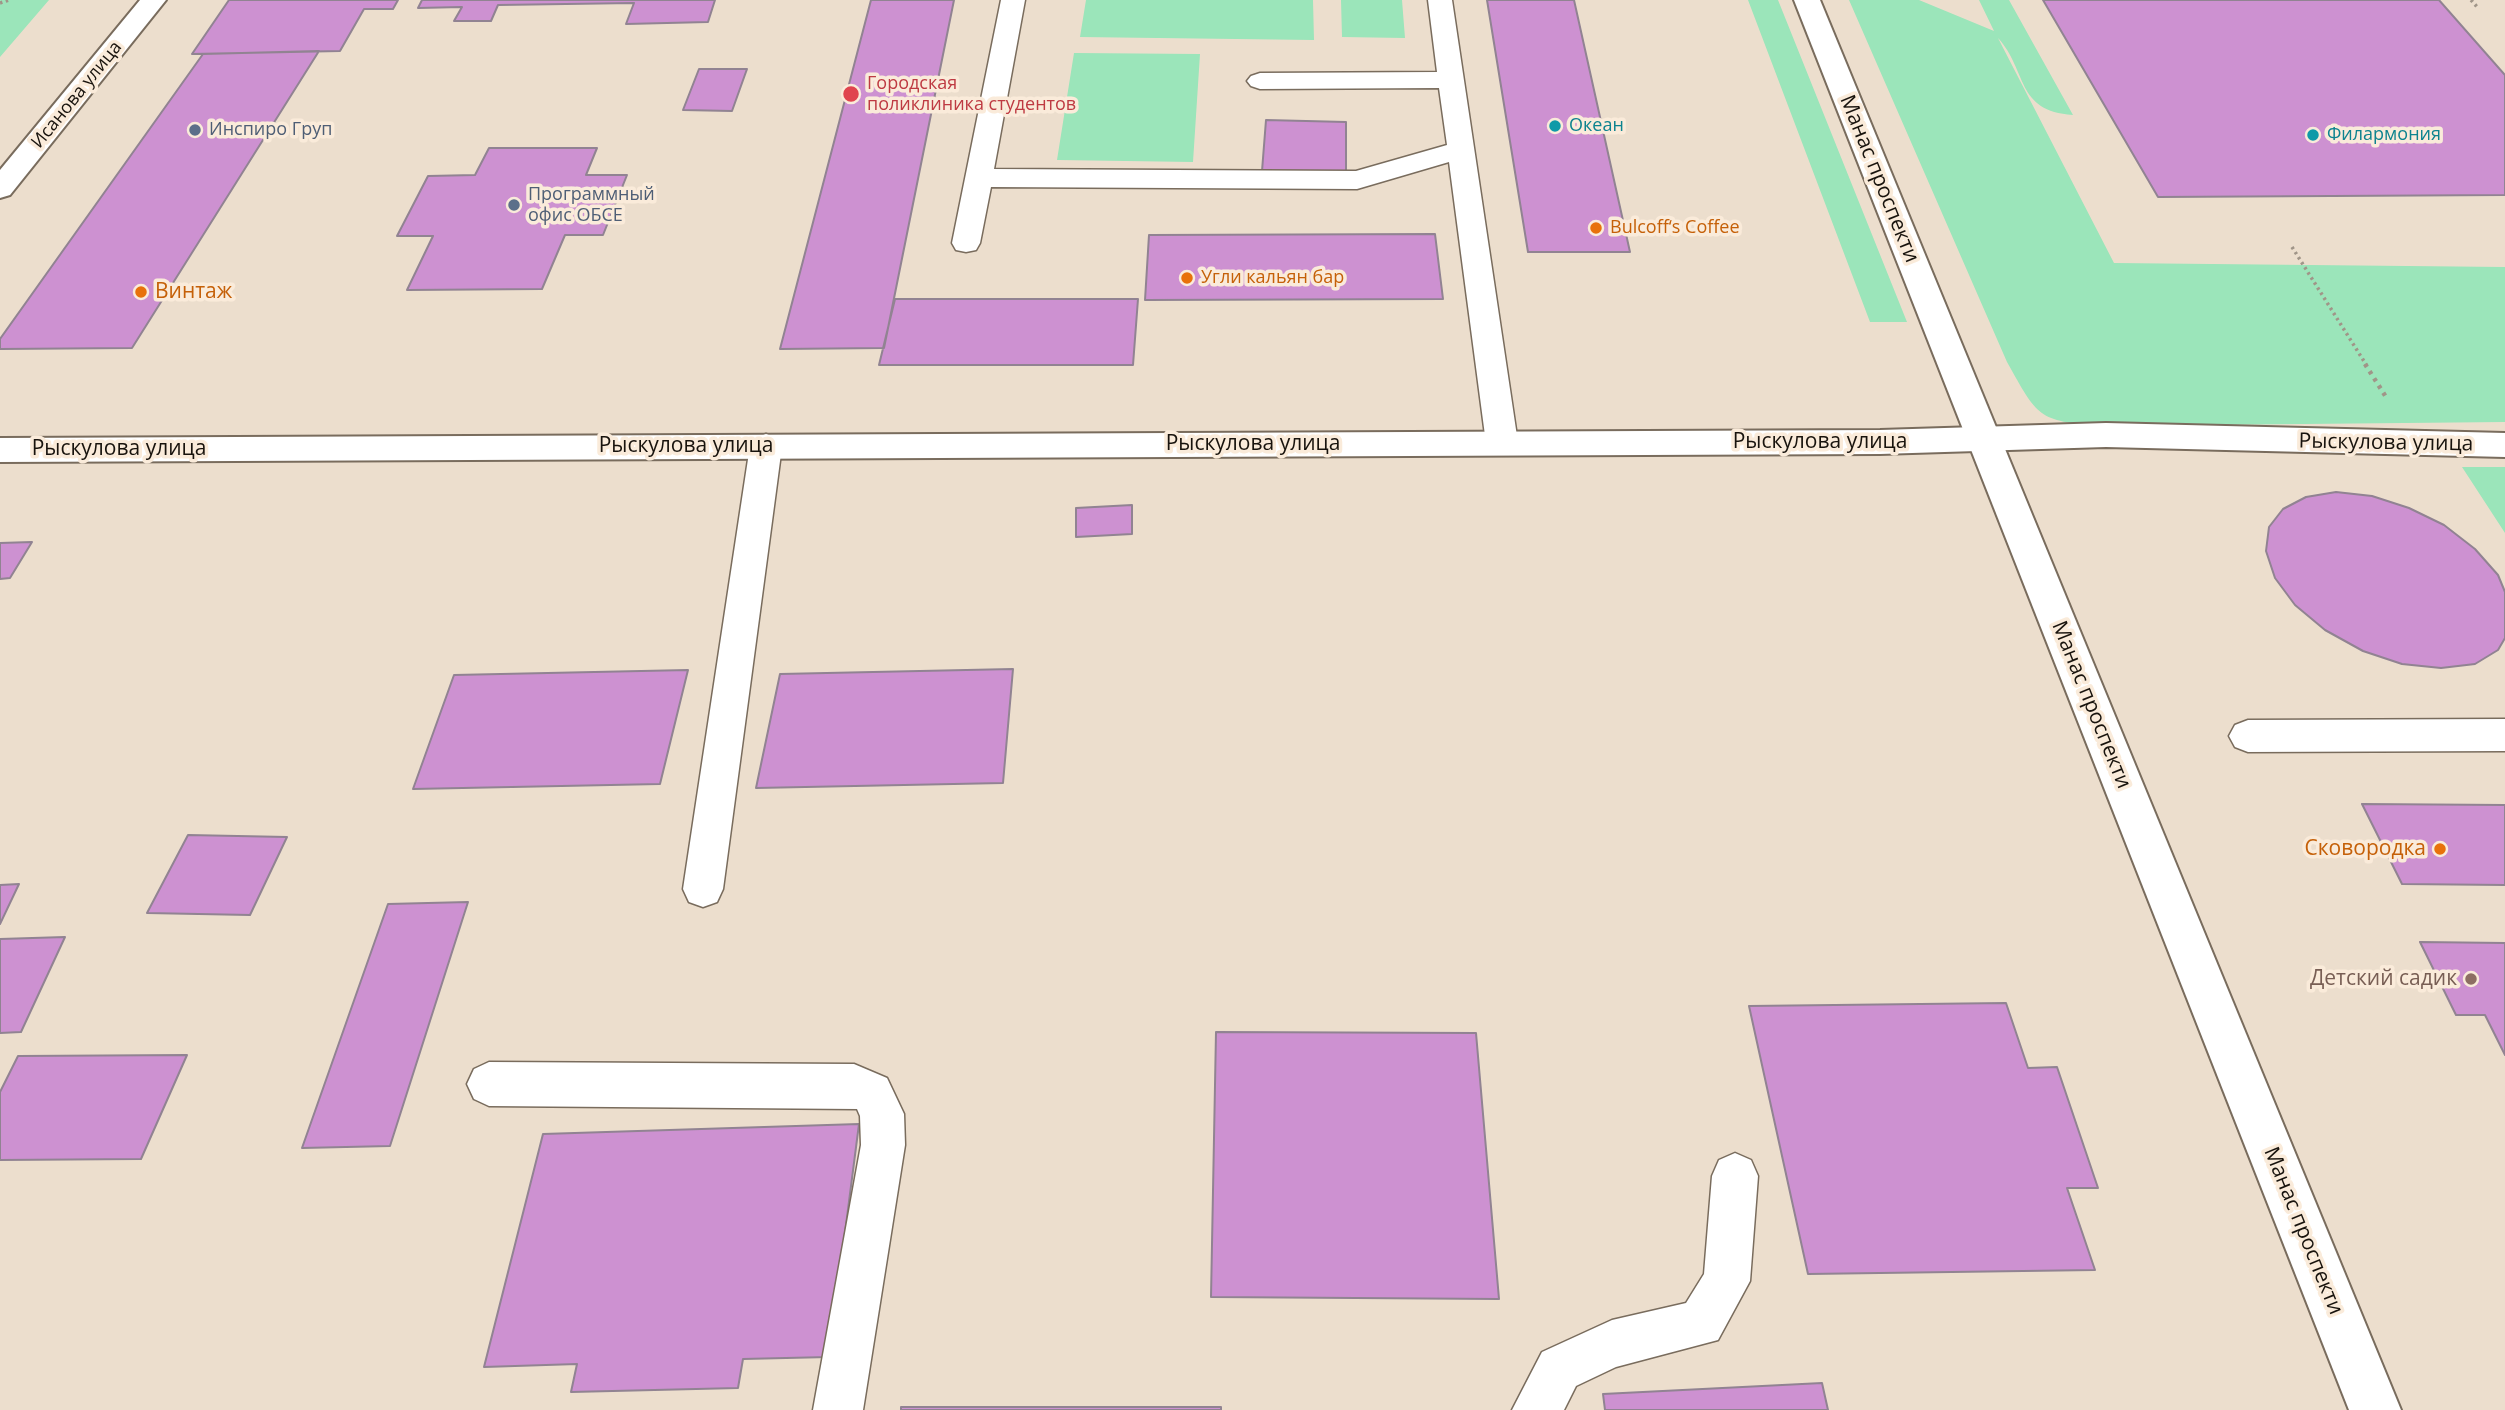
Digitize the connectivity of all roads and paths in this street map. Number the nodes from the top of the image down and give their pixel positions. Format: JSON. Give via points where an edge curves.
{"nodes":[{"id":1,"x":9,"y":0,"type":"edge"},
{"id":2,"x":153,"y":0,"type":"edge"},
{"id":3,"x":1013,"y":0,"type":"edge"},
{"id":4,"x":1440,"y":0,"type":"edge"},
{"id":5,"x":1807,"y":0,"type":"edge"},
{"id":6,"x":2471,"y":0,"type":"edge"},
{"id":7,"x":0,"y":3,"type":"edge"},
{"id":8,"x":2479,"y":9,"type":"dead end"},
{"id":9,"x":1451,"y":80,"type":"junction"},
{"id":10,"x":1260,"y":81,"type":"dead end"},
{"id":11,"x":1461,"y":149,"type":"junction"},
{"id":12,"x":978,"y":178,"type":"junction"},
{"id":13,"x":0,"y":189,"type":"edge"},
{"id":14,"x":966,"y":243,"type":"dead end"},
{"id":15,"x":2292,"y":247,"type":"dead end"},
{"id":16,"x":1984,"y":440,"type":"junction"},
{"id":17,"x":1502,"y":443,"type":"junction"},
{"id":18,"x":2416,"y":444,"type":"junction"},
{"id":19,"x":2505,"y":445,"type":"edge"},
{"id":20,"x":766,"y":446,"type":"junction"},
{"id":21,"x":0,"y":450,"type":"edge"},
{"id":22,"x":2505,"y":735,"type":"edge"},
{"id":23,"x":2248,"y":736,"type":"dead end"},
{"id":24,"x":703,"y":889,"type":"dead end"},
{"id":25,"x":489,"y":1084,"type":"dead end"},
{"id":26,"x":1735,"y":1176,"type":"dead end"},
{"id":27,"x":838,"y":1410,"type":"edge"},
{"id":28,"x":1537,"y":1410,"type":"edge"},
{"id":29,"x":2375,"y":1410,"type":"edge"}],
"edges":[{"from":1,"to":7,"type":"path"},
{"from":2,"to":13,"type":"street","name":"Исанова улица"},
{"from":3,"to":12,"type":"lane"},
{"from":4,"to":9,"type":"lane"},
{"from":5,"to":16,"type":"street","name":"Манас проспекти"},
{"from":6,"to":8,"type":"path"},
{"from":9,"to":10,"type":"lane"},
{"from":9,"to":11,"type":"lane"},
{"from":11,"to":12,"type":"lane","via":[[1357,180]]},
{"from":11,"to":17,"type":"lane"},
{"from":12,"to":14,"type":"lane"},
{"from":15,"to":18,"type":"path"},
{"from":16,"to":17,"type":"street","name":"Рыскулова улица"},
{"from":16,"to":18,"type":"street","name":"Рыскулова улица","via":[[2106,435]]},
{"from":16,"to":29,"type":"street","name":"Манас проспекти"},
{"from":17,"to":20,"type":"street","name":"Рыскулова улица"},
{"from":18,"to":19,"type":"street","name":"Рыскулова улица"},
{"from":20,"to":21,"type":"street","name":"Рыскулова улица"},
{"from":20,"to":24,"type":"lane"},
{"from":22,"to":23,"type":"lane"},
{"from":25,"to":27,"type":"lane","via":[[854,1086],[872,1093],[882,1114],[883,1145]]},
{"from":26,"to":28,"type":"lane","via":[[1727,1281],[1701,1323],[1612,1344],[1559,1369]]}]}
